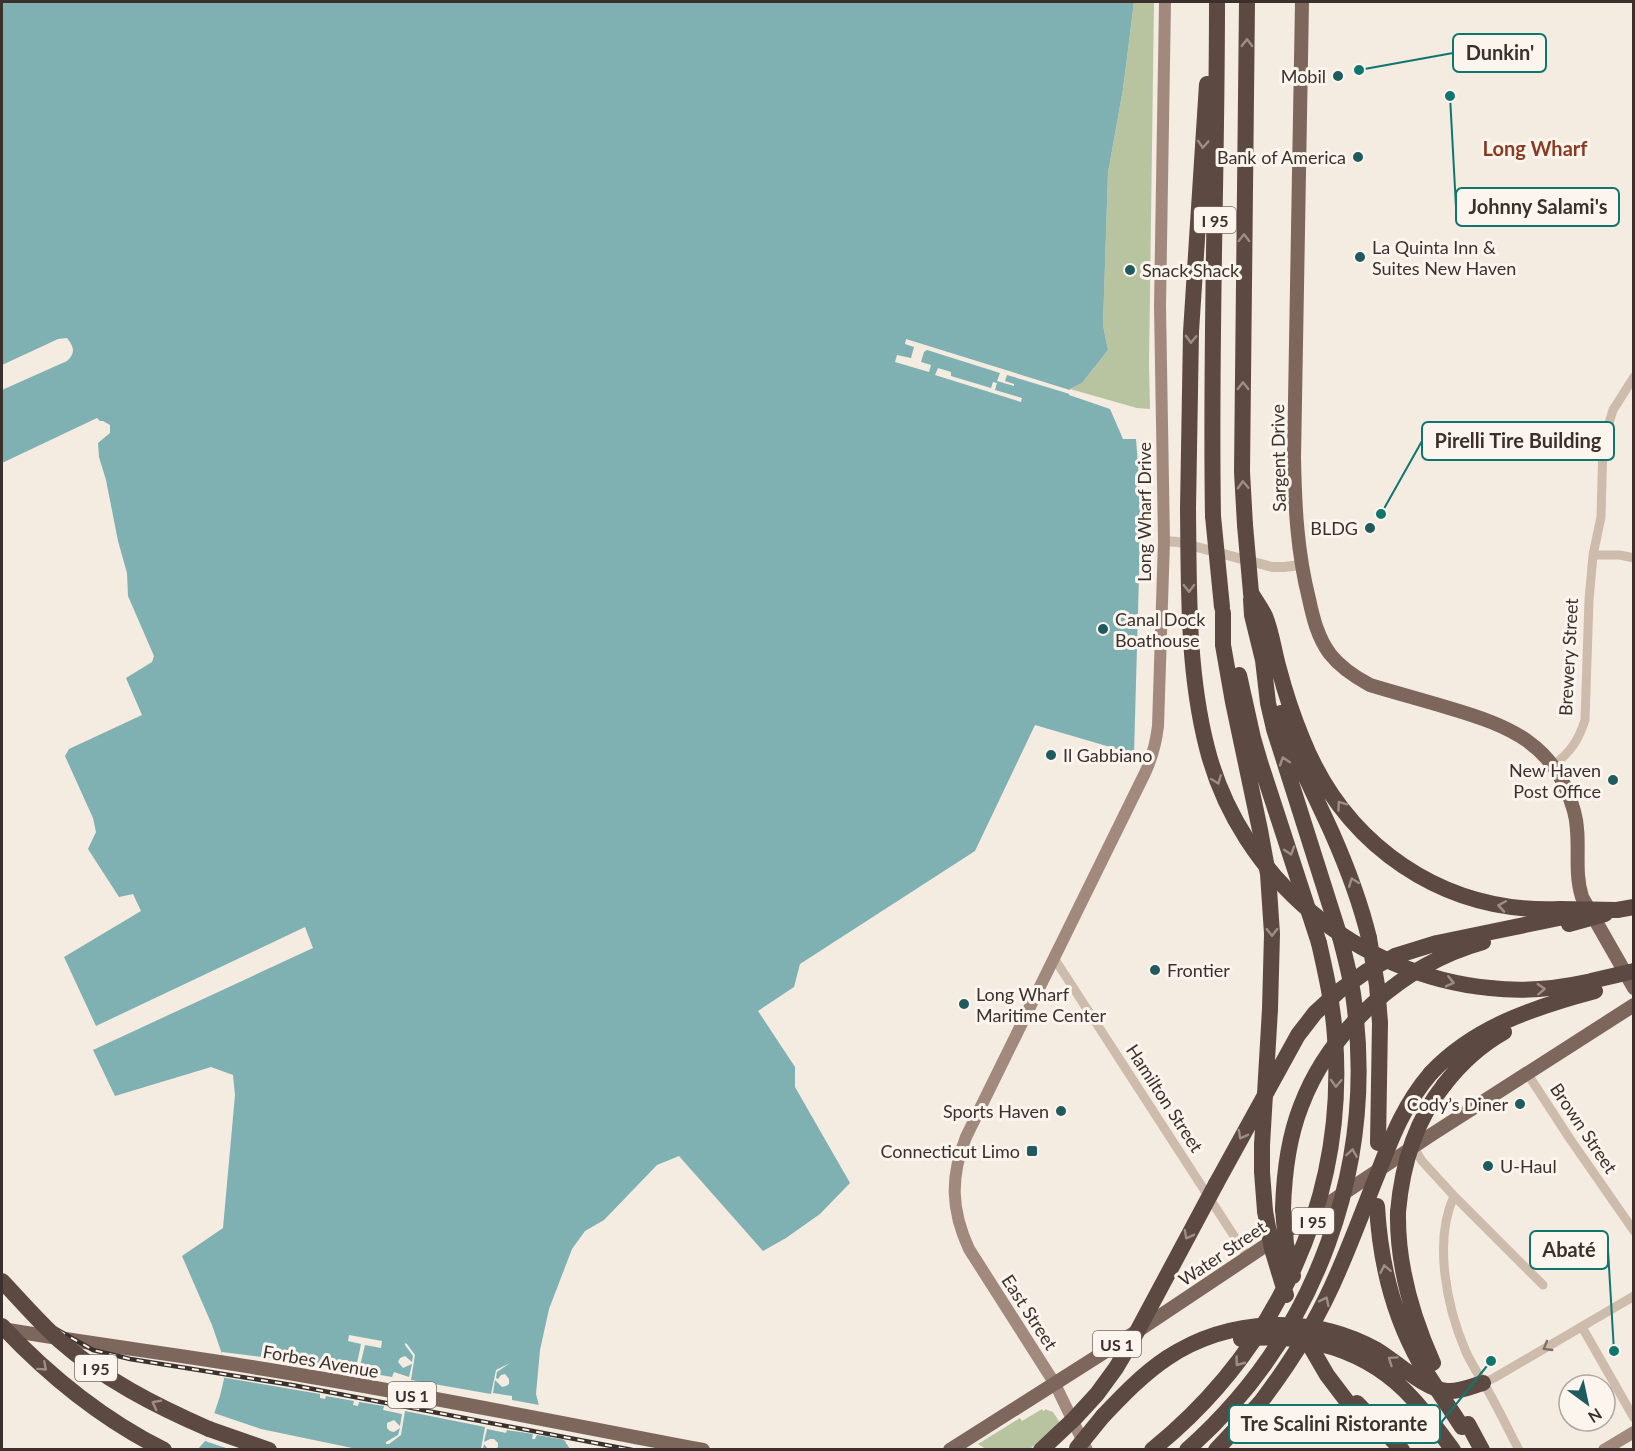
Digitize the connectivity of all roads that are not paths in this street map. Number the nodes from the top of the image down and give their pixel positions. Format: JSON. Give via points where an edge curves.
{"nodes":[{"id":1,"x":1165,"y":2,"type":"edge"},
{"id":2,"x":1217,"y":2,"type":"edge"},
{"id":3,"x":1302,"y":2,"type":"edge"},
{"id":4,"x":1248,"y":6,"type":"edge"},
{"id":5,"x":1634,"y":377,"type":"edge"},
{"id":6,"x":1164,"y":541,"type":"junction"},
{"id":7,"x":1593,"y":555,"type":"junction"},
{"id":8,"x":1634,"y":558,"type":"edge"},
{"id":9,"x":1301,"y":565,"type":"junction"},
{"id":10,"x":1223,"y":610,"type":"junction"},
{"id":11,"x":1259,"y":616,"type":"junction"},
{"id":12,"x":1263,"y":660,"type":"junction"},
{"id":13,"x":1553,"y":766,"type":"junction"},
{"id":14,"x":1625,"y":909,"type":"edge"},
{"id":15,"x":1565,"y":917,"type":"junction"},
{"id":16,"x":1054,"y":958,"type":"junction"},
{"id":17,"x":1634,"y":973,"type":"edge"},
{"id":18,"x":1593,"y":986,"type":"junction"},
{"id":19,"x":1634,"y":988,"type":"edge"},
{"id":20,"x":1634,"y":1005,"type":"edge"},
{"id":21,"x":1527,"y":1073,"type":"junction"},
{"id":22,"x":1438,"y":1079,"type":"junction"},
{"id":23,"x":1413,"y":1148,"type":"junction"},
{"id":24,"x":954,"y":1192,"type":"joint"},
{"id":25,"x":1454,"y":1196,"type":"junction"},
{"id":26,"x":1634,"y":1231,"type":"edge"},
{"id":27,"x":1247,"y":1256,"type":"junction"},
{"id":28,"x":2,"y":1281,"type":"edge"},
{"id":29,"x":1543,"y":1285,"type":"dead end"},
{"id":30,"x":1634,"y":1296,"type":"edge"},
{"id":31,"x":1582,"y":1327,"type":"junction"},
{"id":32,"x":2,"y":1328,"type":"edge"},
{"id":33,"x":1427,"y":1363,"type":"junction"},
{"id":34,"x":1483,"y":1383,"type":"junction"},
{"id":35,"x":1055,"y":1384,"type":"junction"},
{"id":36,"x":1355,"y":1405,"type":"junction"},
{"id":37,"x":1104,"y":1418,"type":"junction"},
{"id":38,"x":1634,"y":1418,"type":"edge"},
{"id":39,"x":1634,"y":1432,"type":"edge"},
{"id":40,"x":164,"y":1449,"type":"edge"},
{"id":41,"x":269,"y":1449,"type":"edge"},
{"id":42,"x":703,"y":1449,"type":"edge"},
{"id":43,"x":950,"y":1449,"type":"edge"},
{"id":44,"x":1041,"y":1449,"type":"edge"},
{"id":45,"x":1080,"y":1449,"type":"edge"},
{"id":46,"x":1152,"y":1449,"type":"edge"},
{"id":47,"x":1186,"y":1449,"type":"edge"},
{"id":48,"x":1216,"y":1449,"type":"edge"},
{"id":49,"x":1390,"y":1449,"type":"edge"},
{"id":50,"x":1402,"y":1449,"type":"edge"},
{"id":51,"x":1454,"y":1449,"type":"edge"},
{"id":52,"x":1482,"y":1449,"type":"edge"},
{"id":53,"x":1519,"y":1449,"type":"edge"},
{"id":54,"x":1604,"y":1449,"type":"edge"}],
"edges":[{"from":1,"to":6,"type":"main road","name":"Long Wharf Drive","via":[[1160,306]]},
{"from":2,"to":10,"type":"highway","number":"I 95","bridge":true,"via":[[1212,438],[1213,516]]},
{"from":2,"to":18,"type":"highway","one_way":true,"bridge":true,"via":[[1207,85],[1195,265],[1188,509],[1194,672],[1213,769],[1242,831],[1267,867],[1294,898],[1355,945],[1389,962],[1462,985],[1520,990]]},
{"from":3,"to":9,"type":"main road","name":"Sargent Drive","via":[[1294,458]]},
{"from":11,"to":4,"type":"highway","number":"I 95","one_way":true,"bridge":true,"via":[[1251,593],[1242,454]]},
{"from":5,"to":7,"type":"street","name":"Brewery Street","via":[[1613,410],[1603,443],[1602,509]]},
{"from":6,"to":9,"type":"street","via":[[1272,567]]},
{"from":6,"to":16,"type":"main road","name":"Long Wharf Drive","via":[[1157,740],[1145,773]]},
{"from":7,"to":8,"type":"street"},
{"from":7,"to":13,"type":"street","name":"Brewery Street","via":[[1585,720],[1572,749]]},
{"from":9,"to":13,"type":"main road","name":"Sargent Drive","via":[[1322,640],[1343,668],[1370,685],[1511,730],[1536,747]]},
{"from":10,"to":36,"type":"highway","one_way":true,"bridge":true,"via":[[1223,645],[1268,874],[1272,934],[1262,1145],[1265,1211],[1272,1249],[1304,1336],[1319,1363]]},
{"from":10,"to":46,"type":"highway","number":"I 95","one_way":true,"bridge":true,"via":[[1255,746],[1319,943],[1328,983],[1334,1020],[1334,1119],[1328,1167],[1287,1285],[1228,1376]]},
{"from":11,"to":12,"type":"highway","number":"I 95"},
{"from":15,"to":11,"type":"highway","one_way":true,"via":[[1453,893],[1409,870],[1364,833],[1332,794],[1307,749]]},
{"from":33,"to":12,"type":"highway","one_way":true,"bridge":true,"via":[[1405,1334],[1392,1299],[1381,1246],[1377,1206],[1380,1023],[1369,938],[1353,883],[1291,742]]},
{"from":47,"to":12,"type":"highway","number":"I 95","one_way":true,"bridge":true,"via":[[1251,1382],[1282,1338],[1309,1289],[1339,1211],[1352,1157],[1358,1102],[1353,992],[1340,937],[1279,745],[1268,703]]},
{"from":13,"to":19,"type":"main road","via":[[1574,812],[1582,897]]},
{"from":14,"to":15,"type":"highway","bridge":true,"via":[[1575,909]]},
{"from":15,"to":36,"type":"highway","bridge":true,"via":[[1449,955],[1405,978],[1367,1009],[1343,1036],[1323,1062],[1301,1105],[1287,1155],[1283,1209],[1288,1256],[1303,1309]]},
{"from":15,"to":44,"type":"highway","one_way":true,"bridge":true,"via":[[1423,946],[1381,963],[1353,980],[1315,1013],[1298,1035],[1116,1368],[1080,1413]]},
{"from":16,"to":24,"type":"main road","name":"Long Wharf Drive","via":[[966,1137],[956,1165]]},
{"from":16,"to":27,"type":"street","name":"Hamilton Street"},
{"from":17,"to":18,"type":"highway","bridge":true},
{"from":18,"to":22,"type":"highway","via":[[1496,1025],[1461,1046]]},
{"from":20,"to":21,"type":"main road","name":"Water Street","number":"US 1"},
{"from":21,"to":23,"type":"main road","name":"Water Street","number":"US 1"},
{"from":21,"to":26,"type":"street","name":"Brown Street"},
{"from":22,"to":33,"type":"highway","bridge":true,"via":[[1432,1102],[1411,1146],[1398,1212],[1404,1275]]},
{"from":48,"to":22,"type":"highway","one_way":true,"bridge":true,"via":[[1260,1403],[1305,1339],[1339,1271],[1400,1119],[1414,1095]]},
{"from":23,"to":25,"type":"street"},
{"from":23,"to":27,"type":"main road","name":"Water Street","number":"US 1"},
{"from":24,"to":35,"type":"main road","name":"East Street","via":[[958,1219],[969,1249]]},
{"from":25,"to":29,"type":"street"},
{"from":25,"to":34,"type":"street","via":[[1445,1230],[1446,1277],[1461,1340]]},
{"from":27,"to":35,"type":"main road","name":"Water Street","number":"US 1"},
{"from":41,"to":28,"type":"highway","number":"I 95","one_way":true,"bridge":true,"via":[[183,1418],[118,1383],[60,1341]]},
{"from":30,"to":31,"type":"street"},
{"from":31,"to":34,"type":"street","one_way":true},
{"from":31,"to":38,"type":"street"},
{"from":32,"to":40,"type":"highway","number":"I 95","one_way":true,"bridge":true,"via":[[73,1392],[125,1429]]},
{"from":32,"to":42,"type":"main road","name":"Forbes Avenue","number":"US 1","via":[[308,1376]]},
{"from":33,"to":52,"type":"highway","bridge":true},
{"from":34,"to":37,"type":"highway","one_way":true,"via":[[1456,1391],[1443,1390],[1349,1337],[1314,1328],[1256,1326],[1221,1333],[1177,1352],[1146,1374]]},
{"from":34,"to":53,"type":"street"},
{"from":35,"to":43,"type":"main road","name":"Water Street","number":"US 1"},
{"from":35,"to":45,"type":"main road","name":"East Street"},
{"from":36,"to":49,"type":"highway"},
{"from":36,"to":50,"type":"highway"},
{"from":37,"to":45,"type":"highway","bridge":true},
{"from":37,"to":51,"type":"highway","via":[[1161,1371],[1195,1352],[1238,1339],[1286,1338],[1332,1346],[1370,1363],[1413,1398]]},
{"from":39,"to":54,"type":"main road"}]}
